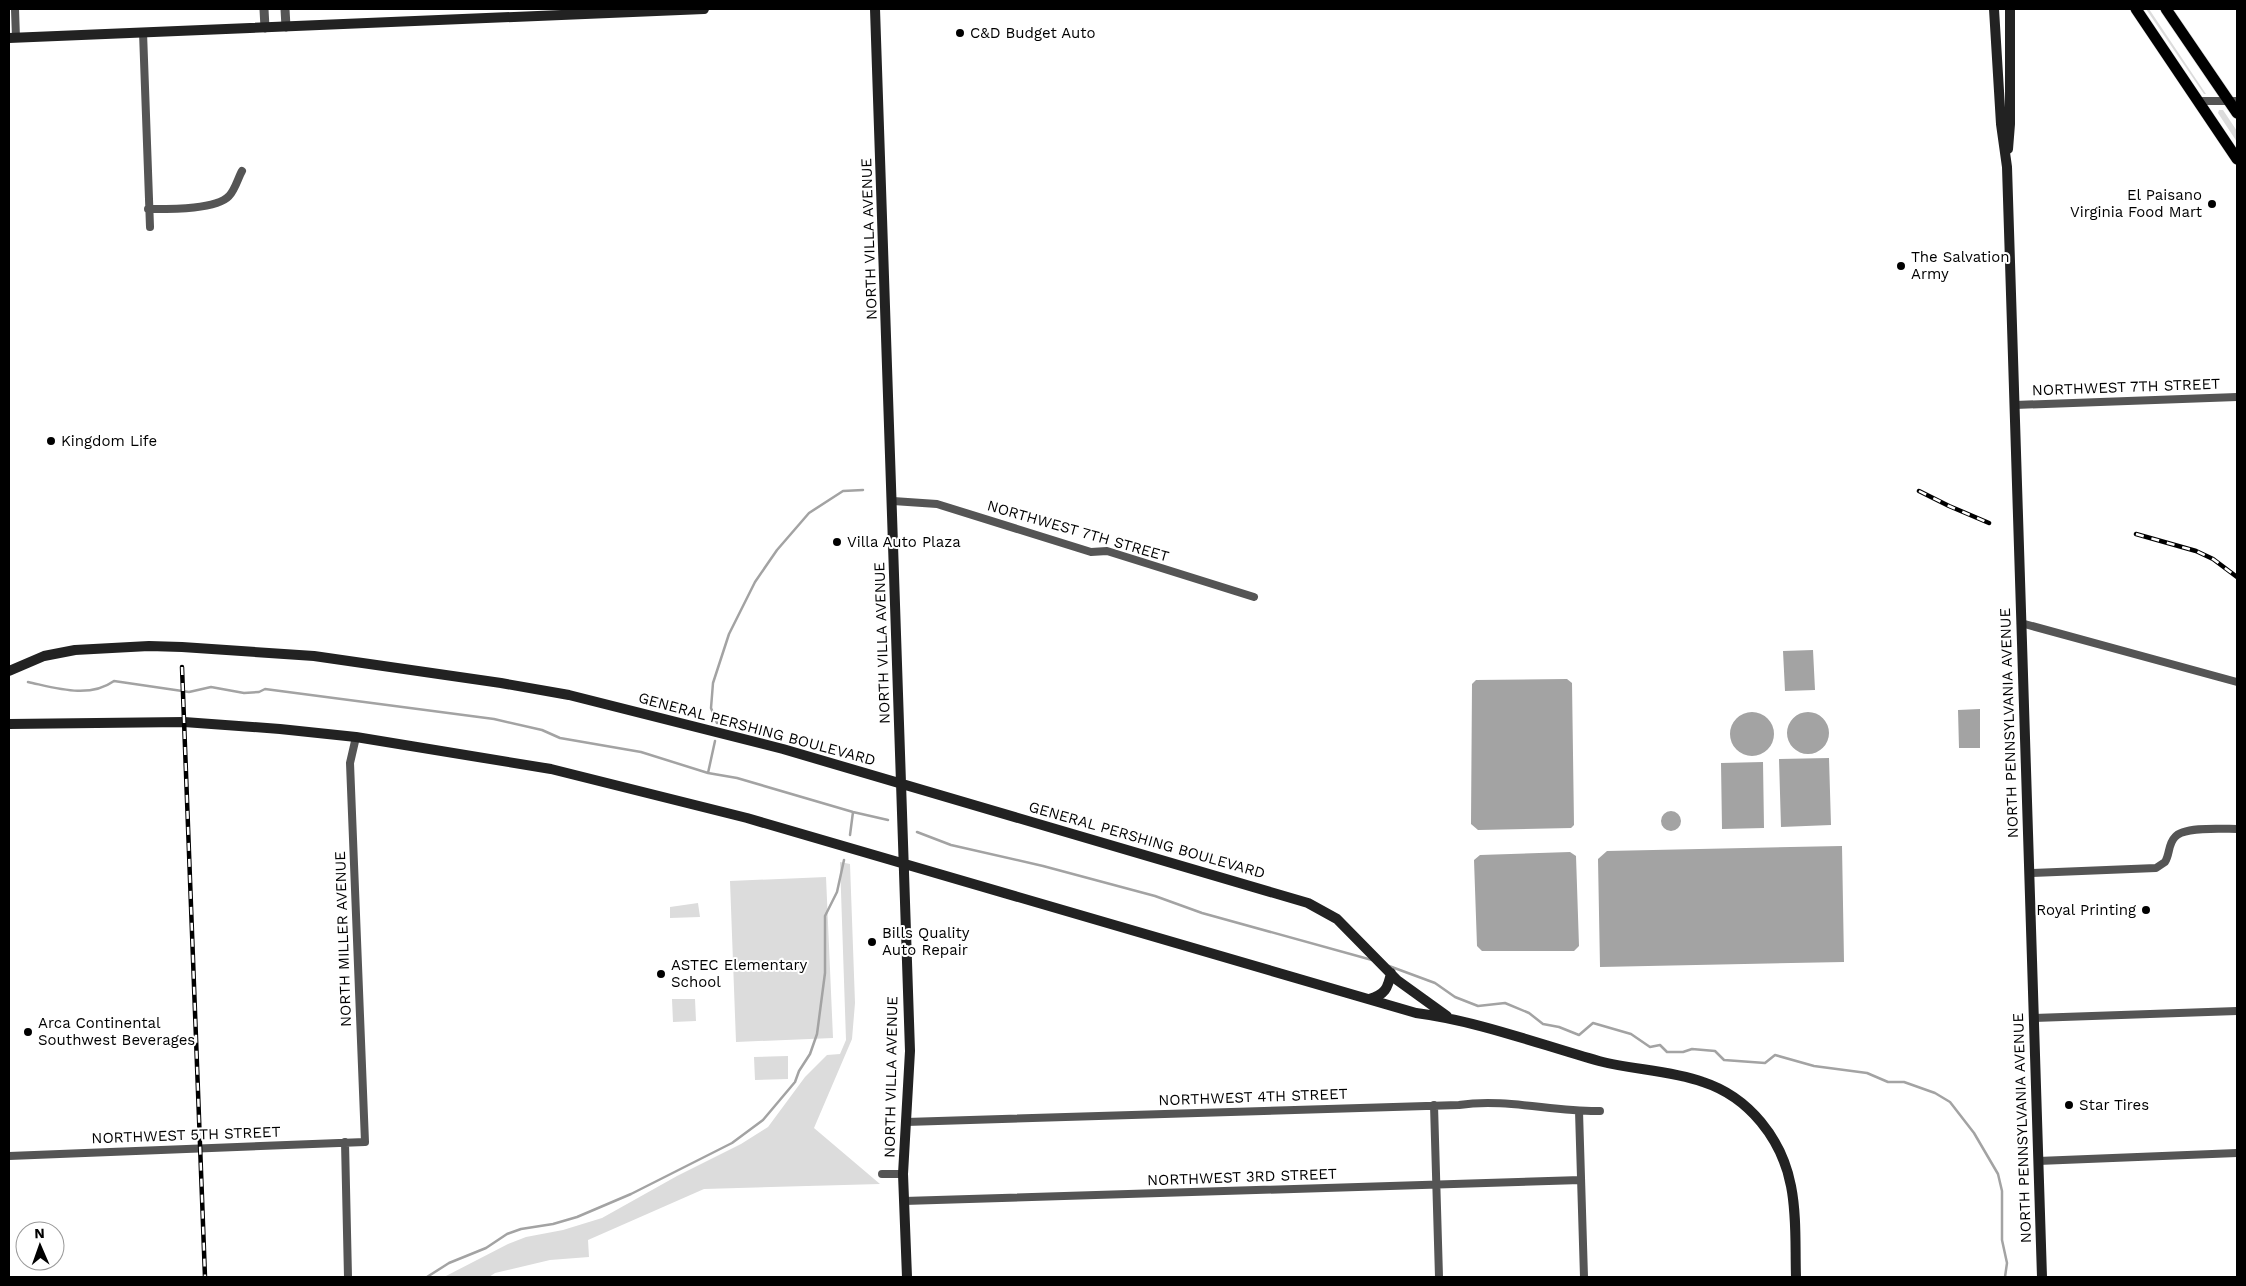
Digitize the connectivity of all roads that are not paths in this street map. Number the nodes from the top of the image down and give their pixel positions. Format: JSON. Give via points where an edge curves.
{"nodes":[{"id":1,"x":15,"y":9,"type":"edge"},
{"id":2,"x":264,"y":9,"type":"edge"},
{"id":3,"x":285,"y":9,"type":"edge"},
{"id":4,"x":704,"y":9,"type":"edge"},
{"id":5,"x":875,"y":9,"type":"edge"},
{"id":6,"x":1994,"y":9,"type":"edge"},
{"id":7,"x":2010,"y":9,"type":"edge"},
{"id":8,"x":2136,"y":9,"type":"edge"},
{"id":9,"x":2166,"y":9,"type":"edge"},
{"id":10,"x":592,"y":11,"type":"edge"},
{"id":11,"x":286,"y":27,"type":"junction"},
{"id":12,"x":264,"y":28,"type":"junction"},
{"id":13,"x":143,"y":32,"type":"junction"},
{"id":14,"x":13,"y":38,"type":"edge"},
{"id":15,"x":2198,"y":101,"type":"junction"},
{"id":16,"x":2233,"y":101,"type":"edge"},
{"id":17,"x":2237,"y":113,"type":"edge"},
{"id":18,"x":2237,"y":159,"type":"edge"},
{"id":19,"x":2007,"y":167,"type":"junction"},
{"id":20,"x":242,"y":171,"type":"dead end"},
{"id":21,"x":148,"y":209,"type":"junction"},
{"id":22,"x":150,"y":227,"type":"dead end"},
{"id":23,"x":2237,"y":397,"type":"edge"},
{"id":24,"x":2015,"y":405,"type":"junction"},
{"id":25,"x":893,"y":501,"type":"junction"},
{"id":26,"x":1254,"y":597,"type":"dead end"},
{"id":27,"x":2021,"y":623,"type":"junction"},
{"id":28,"x":9,"y":672,"type":"edge"},
{"id":29,"x":2237,"y":682,"type":"edge"},
{"id":30,"x":9,"y":724,"type":"edge"},
{"id":31,"x":356,"y":737,"type":"junction"},
{"id":32,"x":901,"y":784,"type":"junction"},
{"id":33,"x":2237,"y":828,"type":"edge"},
{"id":34,"x":903,"y":863,"type":"junction"},
{"id":35,"x":2029,"y":873,"type":"junction"},
{"id":36,"x":1391,"y":972,"type":"junction"},
{"id":37,"x":1369,"y":999,"type":"junction"},
{"id":38,"x":2237,"y":1011,"type":"edge"},
{"id":39,"x":1448,"y":1017,"type":"junction"},
{"id":40,"x":2034,"y":1018,"type":"junction"},
{"id":41,"x":1434,"y":1105,"type":"junction"},
{"id":42,"x":1580,"y":1111,"type":"junction"},
{"id":43,"x":1600,"y":1111,"type":"dead end"},
{"id":44,"x":906,"y":1122,"type":"junction"},
{"id":45,"x":345,"y":1142,"type":"junction"},
{"id":46,"x":365,"y":1142,"type":"joint"},
{"id":47,"x":2237,"y":1153,"type":"edge"},
{"id":48,"x":9,"y":1156,"type":"edge"},
{"id":49,"x":2038,"y":1161,"type":"junction"},
{"id":50,"x":882,"y":1174,"type":"dead end"},
{"id":51,"x":903,"y":1174,"type":"junction"},
{"id":52,"x":1581,"y":1180,"type":"junction"},
{"id":53,"x":1437,"y":1185,"type":"junction"},
{"id":54,"x":904,"y":1201,"type":"junction"},
{"id":55,"x":348,"y":1277,"type":"edge"},
{"id":56,"x":907,"y":1277,"type":"edge"},
{"id":57,"x":1439,"y":1277,"type":"edge"},
{"id":58,"x":1584,"y":1277,"type":"edge"},
{"id":59,"x":1796,"y":1277,"type":"edge"},
{"id":60,"x":2042,"y":1277,"type":"edge"}],
"edges":[{"from":1,"to":14,"type":"street"},
{"from":2,"to":12,"type":"street"},
{"from":3,"to":11,"type":"street"},
{"from":4,"to":10,"type":"main road"},
{"from":5,"to":25,"type":"main road","name":"NORTH VILLA AVENUE"},
{"from":6,"to":19,"type":"main road","name":"NORTH PENNSYLVANIA AVENUE"},
{"from":7,"to":19,"type":"main road","name":"NORTH PENNSYLVANIA AVENUE"},
{"from":8,"to":15,"type":"main road"},
{"from":9,"to":16,"type":"main road"},
{"from":10,"to":11,"type":"main road"},
{"from":11,"to":12,"type":"main road"},
{"from":12,"to":13,"type":"main road"},
{"from":13,"to":14,"type":"main road"},
{"from":13,"to":21,"type":"street"},
{"from":15,"to":16,"type":"street"},
{"from":15,"to":18,"type":"main road"},
{"from":16,"to":17,"type":"main road"},
{"from":19,"to":24,"type":"main road","name":"NORTH PENNSYLVANIA AVENUE"},
{"from":20,"to":21,"type":"street","via":[[229,196],[215,204]]},
{"from":21,"to":22,"type":"street"},
{"from":23,"to":24,"type":"street","name":"NORTHWEST 7TH STREET"},
{"from":24,"to":27,"type":"main road","name":"NORTH PENNSYLVANIA AVENUE"},
{"from":25,"to":26,"type":"street","name":"NORTHWEST 7TH STREET","via":[[937,504],[1091,552],[1107,552]]},
{"from":25,"to":32,"type":"main road","name":"NORTH VILLA AVENUE"},
{"from":27,"to":29,"type":"street"},
{"from":27,"to":35,"type":"main road","name":"NORTH PENNSYLVANIA AVENUE"},
{"from":28,"to":32,"type":"main road","name":"GENERAL PERSHING BOULEVARD","via":[[60,652],[149,646],[245,650],[364,662],[569,695],[783,749]]},
{"from":30,"to":31,"type":"main road","name":"GENERAL PERSHING BOULEVARD","via":[[184,722]]},
{"from":31,"to":34,"type":"main road","name":"GENERAL PERSHING BOULEVARD","via":[[550,768],[746,818]]},
{"from":31,"to":46,"type":"street","name":"NORTH MILLER AVENUE","via":[[350,763]]},
{"from":32,"to":34,"type":"main road","name":"NORTH VILLA AVENUE"},
{"from":32,"to":36,"type":"main road","name":"GENERAL PERSHING BOULEVARD","via":[[1308,903],[1337,919]]},
{"from":33,"to":35,"type":"street","via":[[2180,833],[2170,844],[2168,858],[2156,868]]},
{"from":34,"to":37,"type":"main road","name":"GENERAL PERSHING BOULEVARD"},
{"from":34,"to":44,"type":"main road","name":"NORTH VILLA AVENUE","via":[[910,1051]]},
{"from":35,"to":40,"type":"main road","name":"NORTH PENNSYLVANIA AVENUE"},
{"from":36,"to":37,"type":"main road","via":[[1386,991]]},
{"from":36,"to":39,"type":"main road","name":"GENERAL PERSHING BOULEVARD"},
{"from":37,"to":39,"type":"main road","name":"GENERAL PERSHING BOULEVARD","via":[[1416,1013]]},
{"from":38,"to":40,"type":"street"},
{"from":39,"to":59,"type":"main road","name":"GENERAL PERSHING BOULEVARD","via":[[1605,1063],[1703,1082],[1730,1094],[1767,1128],[1788,1173],[1793,1205]]},
{"from":40,"to":49,"type":"main road","name":"NORTH PENNSYLVANIA AVENUE"},
{"from":41,"to":42,"type":"street","name":"NORTHWEST 4TH STREET","via":[[1483,1102]]},
{"from":41,"to":44,"type":"street","name":"NORTHWEST 4TH STREET"},
{"from":41,"to":53,"type":"street"},
{"from":42,"to":43,"type":"street","name":"NORTHWEST 4TH STREET"},
{"from":42,"to":52,"type":"street"},
{"from":44,"to":51,"type":"main road","name":"NORTH VILLA AVENUE"},
{"from":45,"to":46,"type":"street","name":"NORTHWEST 5TH STREET"},
{"from":45,"to":48,"type":"street","name":"NORTHWEST 5TH STREET"},
{"from":45,"to":55,"type":"street"},
{"from":47,"to":49,"type":"street"},
{"from":49,"to":60,"type":"main road","name":"NORTH PENNSYLVANIA AVENUE"},
{"from":50,"to":51,"type":"street"},
{"from":51,"to":54,"type":"main road","name":"NORTH VILLA AVENUE"},
{"from":52,"to":53,"type":"street","name":"NORTHWEST 3RD STREET"},
{"from":52,"to":58,"type":"street"},
{"from":53,"to":54,"type":"street","name":"NORTHWEST 3RD STREET"},
{"from":53,"to":57,"type":"street"},
{"from":54,"to":56,"type":"main road","name":"NORTH VILLA AVENUE"}]}
